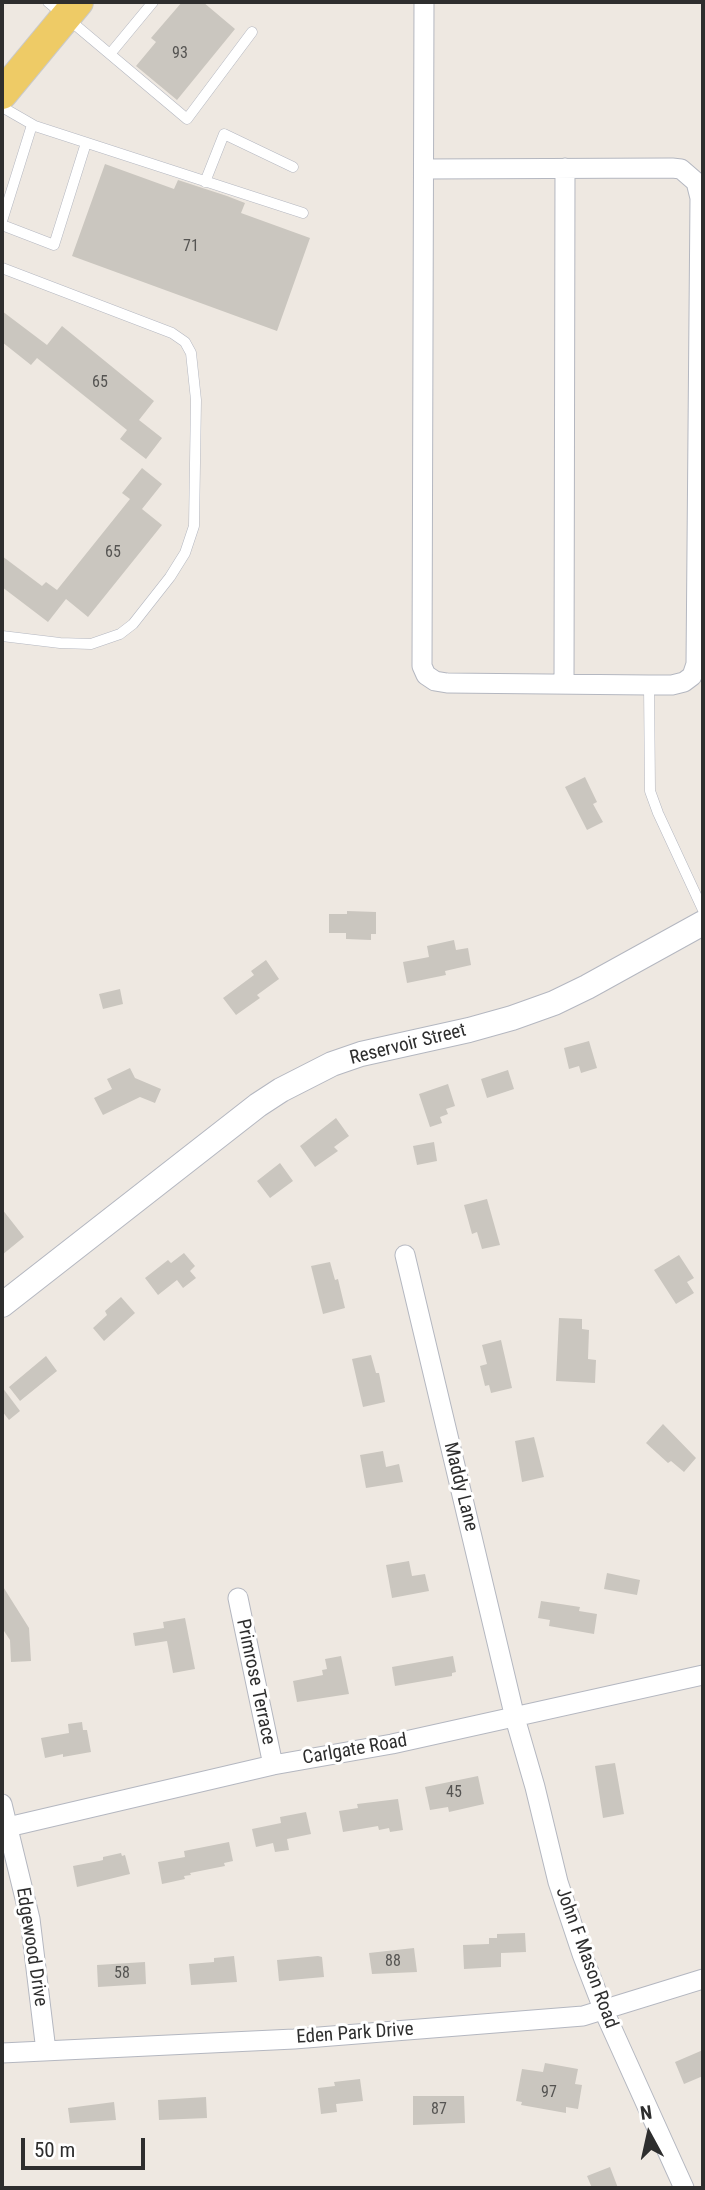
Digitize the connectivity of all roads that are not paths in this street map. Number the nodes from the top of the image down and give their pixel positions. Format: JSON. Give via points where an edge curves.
{"nodes":[{"id":1,"x":153,"y":2,"type":"edge"},
{"id":2,"x":424,"y":2,"type":"edge"},
{"id":3,"x":64,"y":6,"type":"edge"},
{"id":4,"x":252,"y":32,"type":"dead end"},
{"id":5,"x":110,"y":54,"type":"junction"},
{"id":6,"x":2,"y":94,"type":"edge"},
{"id":7,"x":2,"y":107,"type":"edge"},
{"id":8,"x":32,"y":125,"type":"junction"},
{"id":9,"x":86,"y":143,"type":"junction"},
{"id":10,"x":293,"y":167,"type":"dead end"},
{"id":11,"x":565,"y":168,"type":"junction"},
{"id":12,"x":424,"y":169,"type":"junction"},
{"id":13,"x":205,"y":182,"type":"junction"},
{"id":14,"x":303,"y":214,"type":"dead end"},
{"id":15,"x":2,"y":223,"type":"edge"},
{"id":16,"x":2,"y":268,"type":"edge"},
{"id":17,"x":2,"y":636,"type":"edge"},
{"id":18,"x":564,"y":683,"type":"junction"},
{"id":19,"x":649,"y":685,"type":"junction"},
{"id":20,"x":703,"y":910,"type":"edge"},
{"id":21,"x":703,"y":923,"type":"edge"},
{"id":22,"x":405,"y":1255,"type":"dead end"},
{"id":23,"x":2,"y":1306,"type":"edge"},
{"id":24,"x":237,"y":1598,"type":"dead end"},
{"id":25,"x":703,"y":1675,"type":"edge"},
{"id":26,"x":515,"y":1718,"type":"junction"},
{"id":27,"x":273,"y":1765,"type":"junction"},
{"id":28,"x":2,"y":1804,"type":"edge"},
{"id":29,"x":8,"y":1827,"type":"junction"},
{"id":30,"x":703,"y":1979,"type":"edge"},
{"id":31,"x":604,"y":2011,"type":"junction"},
{"id":32,"x":46,"y":2050,"type":"junction"},
{"id":33,"x":2,"y":2053,"type":"edge"},
{"id":34,"x":684,"y":2188,"type":"edge"}],
"edges":[{"from":1,"to":5,"type":"lane"},
{"from":2,"to":12,"type":"street"},
{"from":3,"to":5,"type":"lane"},
{"from":3,"to":6,"type":"main road"},
{"from":4,"to":5,"type":"lane","via":[[187,119]]},
{"from":7,"to":8,"type":"lane"},
{"from":8,"to":9,"type":"lane"},
{"from":8,"to":15,"type":"lane"},
{"from":9,"to":13,"type":"lane"},
{"from":9,"to":15,"type":"lane","via":[[54,245]]},
{"from":10,"to":13,"type":"lane","via":[[224,134]]},
{"from":11,"to":12,"type":"street"},
{"from":11,"to":18,"type":"street"},
{"from":11,"to":19,"type":"street","via":[[681,169],[699,189],[696,664],[684,682]]},
{"from":12,"to":18,"type":"street","via":[[422,666],[426,675],[447,683]]},
{"from":13,"to":14,"type":"lane"},
{"from":16,"to":17,"type":"lane","via":[[172,333],[191,353],[197,400],[194,526],[185,553],[133,624],[92,644]]},
{"from":18,"to":19,"type":"street"},
{"from":19,"to":20,"type":"lane","via":[[650,790]]},
{"from":21,"to":23,"type":"street","name":"Reservoir Street","via":[[554,1003],[468,1030],[360,1054],[301,1079],[258,1105]]},
{"from":22,"to":26,"type":"street","name":"Maddy Lane"},
{"from":24,"to":27,"type":"street","name":"Primrose Terrace"},
{"from":25,"to":26,"type":"street","name":"Carlgate Road"},
{"from":26,"to":27,"type":"street","name":"Carlgate Road"},
{"from":26,"to":31,"type":"street","name":"John F Mason Road","via":[[558,1882]]},
{"from":27,"to":29,"type":"street","name":"Carlgate Road"},
{"from":28,"to":29,"type":"street","name":"Edgewood Drive"},
{"from":29,"to":32,"type":"street","name":"Edgewood Drive","via":[[30,1919]]},
{"from":30,"to":31,"type":"street","name":"Eden Park Drive"},
{"from":31,"to":32,"type":"street","name":"Eden Park Drive","via":[[361,2034]]},
{"from":31,"to":34,"type":"street","name":"John F Mason Road"},
{"from":32,"to":33,"type":"street","name":"Eden Park Drive"}]}
